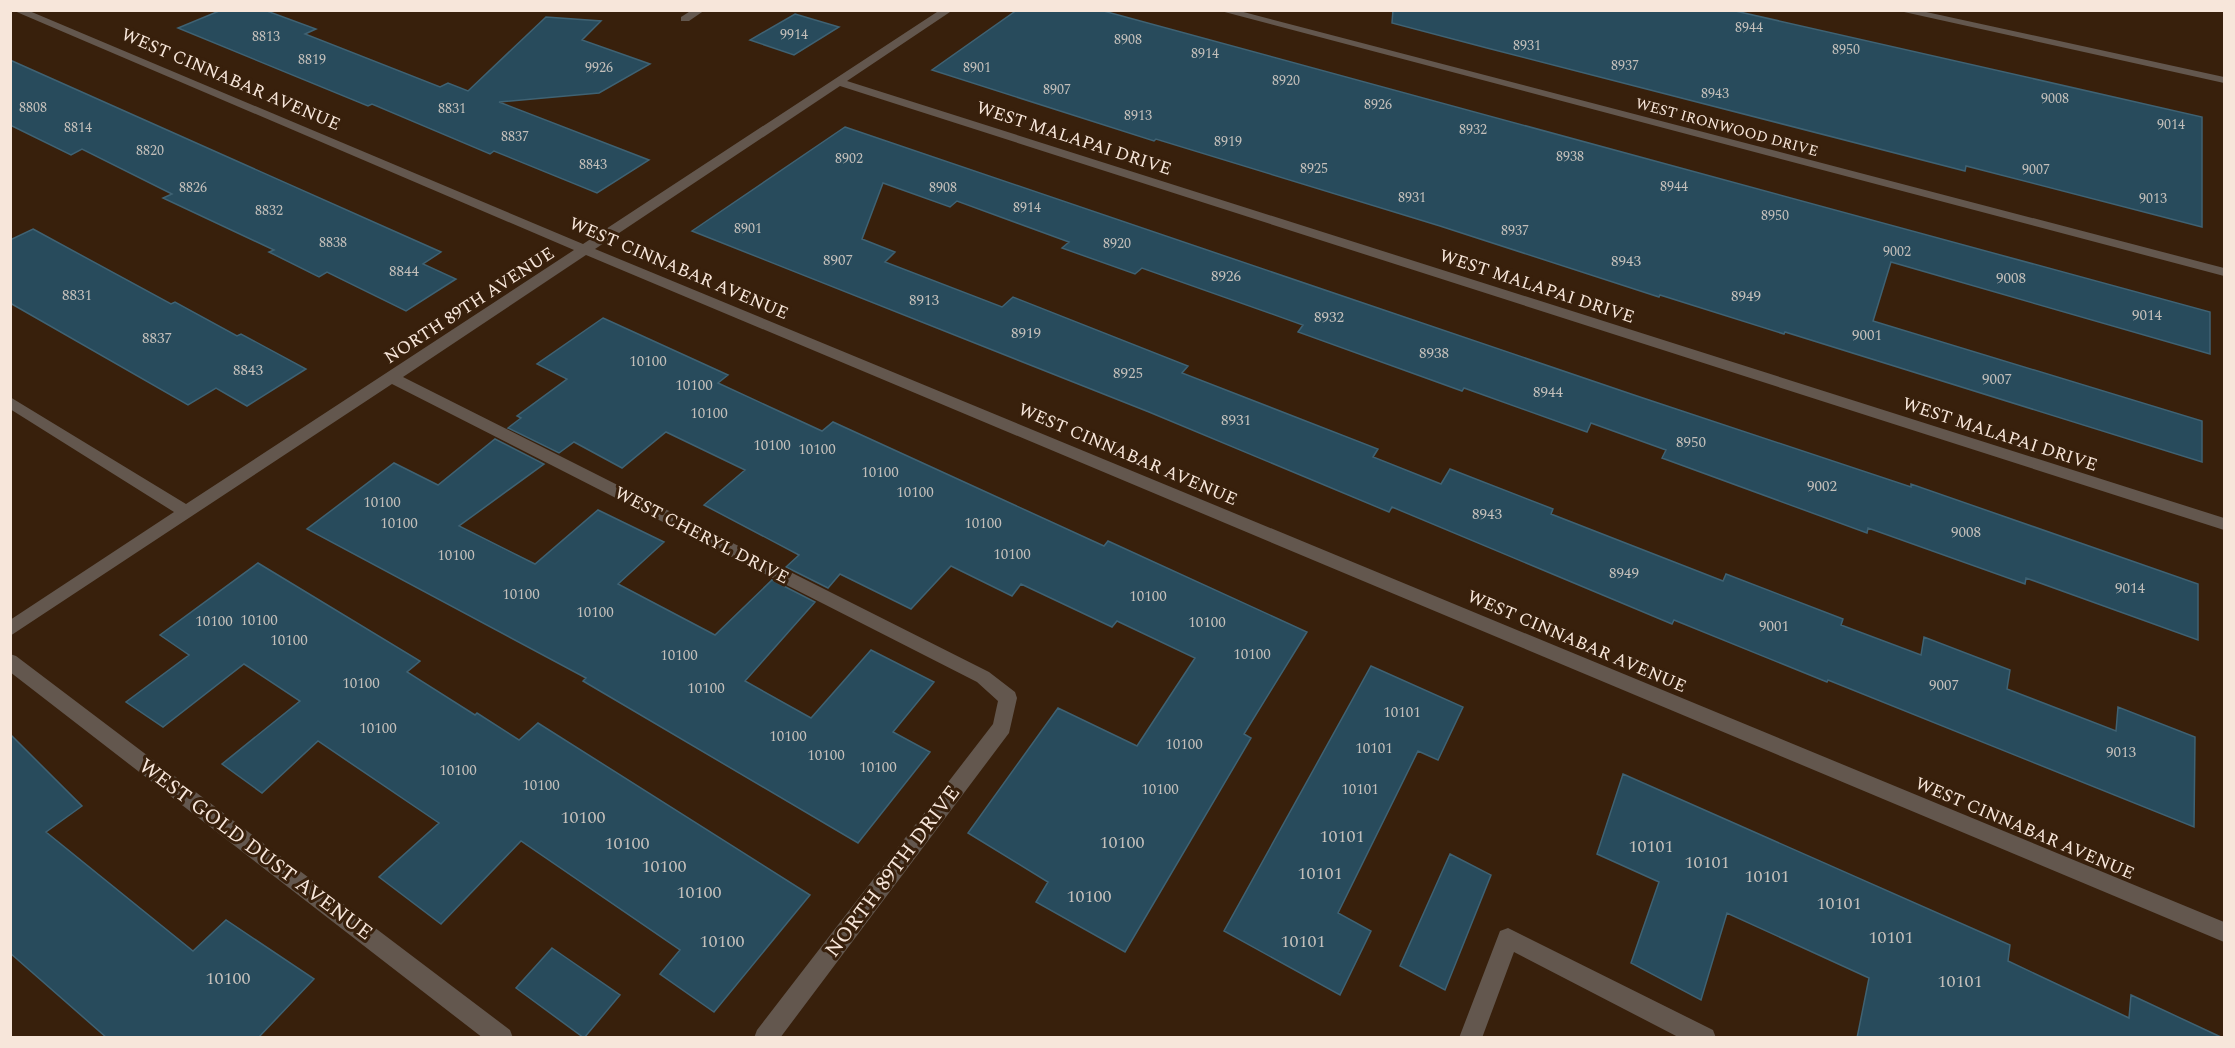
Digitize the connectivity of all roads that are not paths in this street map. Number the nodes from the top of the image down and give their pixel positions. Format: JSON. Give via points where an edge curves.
{"nodes":[{"id":1,"x":17,"y":10,"type":"edge"},
{"id":2,"x":700,"y":10,"type":"edge"},
{"id":3,"x":948,"y":10,"type":"edge"},
{"id":4,"x":1222,"y":10,"type":"edge"},
{"id":5,"x":1900,"y":10,"type":"edge"},
{"id":6,"x":685,"y":19,"type":"dead end"},
{"id":7,"x":2224,"y":80,"type":"edge"},
{"id":8,"x":838,"y":82,"type":"junction"},
{"id":9,"x":585,"y":250,"type":"junction"},
{"id":10,"x":2224,"y":272,"type":"edge"},
{"id":11,"x":392,"y":378,"type":"junction"},
{"id":12,"x":10,"y":402,"type":"edge"},
{"id":13,"x":186,"y":512,"type":"junction"},
{"id":14,"x":2224,"y":524,"type":"edge"},
{"id":15,"x":10,"y":629,"type":"edge"},
{"id":16,"x":10,"y":662,"type":"edge"},
{"id":17,"x":1008,"y":698,"type":"joint"},
{"id":18,"x":2224,"y":932,"type":"edge"},
{"id":19,"x":501,"y":1038,"type":"edge"},
{"id":20,"x":765,"y":1038,"type":"edge"},
{"id":21,"x":1470,"y":1038,"type":"edge"},
{"id":22,"x":1705,"y":1038,"type":"edge"}],
"edges":[{"from":1,"to":9,"type":"street","name":"WEST CINNABAR AVENUE"},
{"from":2,"to":6,"type":"street"},
{"from":3,"to":8,"type":"street","name":"NORTH 89TH AVENUE"},
{"from":4,"to":10,"type":"street","name":"WEST IRONWOOD DRIVE"},
{"from":5,"to":7,"type":"street"},
{"from":8,"to":9,"type":"street","name":"NORTH 89TH AVENUE"},
{"from":8,"to":14,"type":"street","name":"WEST MALAPAI DRIVE"},
{"from":9,"to":11,"type":"street","name":"NORTH 89TH AVENUE"},
{"from":9,"to":18,"type":"street","name":"WEST CINNABAR AVENUE"},
{"from":11,"to":13,"type":"street","name":"NORTH 89TH AVENUE"},
{"from":11,"to":17,"type":"street","name":"WEST CHERYL DRIVE","via":[[983,677]]},
{"from":12,"to":13,"type":"street"},
{"from":13,"to":15,"type":"street","name":"NORTH 89TH AVENUE"},
{"from":16,"to":19,"type":"street","name":"WEST GOLD DUST AVENUE"},
{"from":17,"to":20,"type":"street","name":"NORTH 89TH DRIVE","via":[[1002,727]]},
{"from":21,"to":22,"type":"street","via":[[1508,938]]}]}
